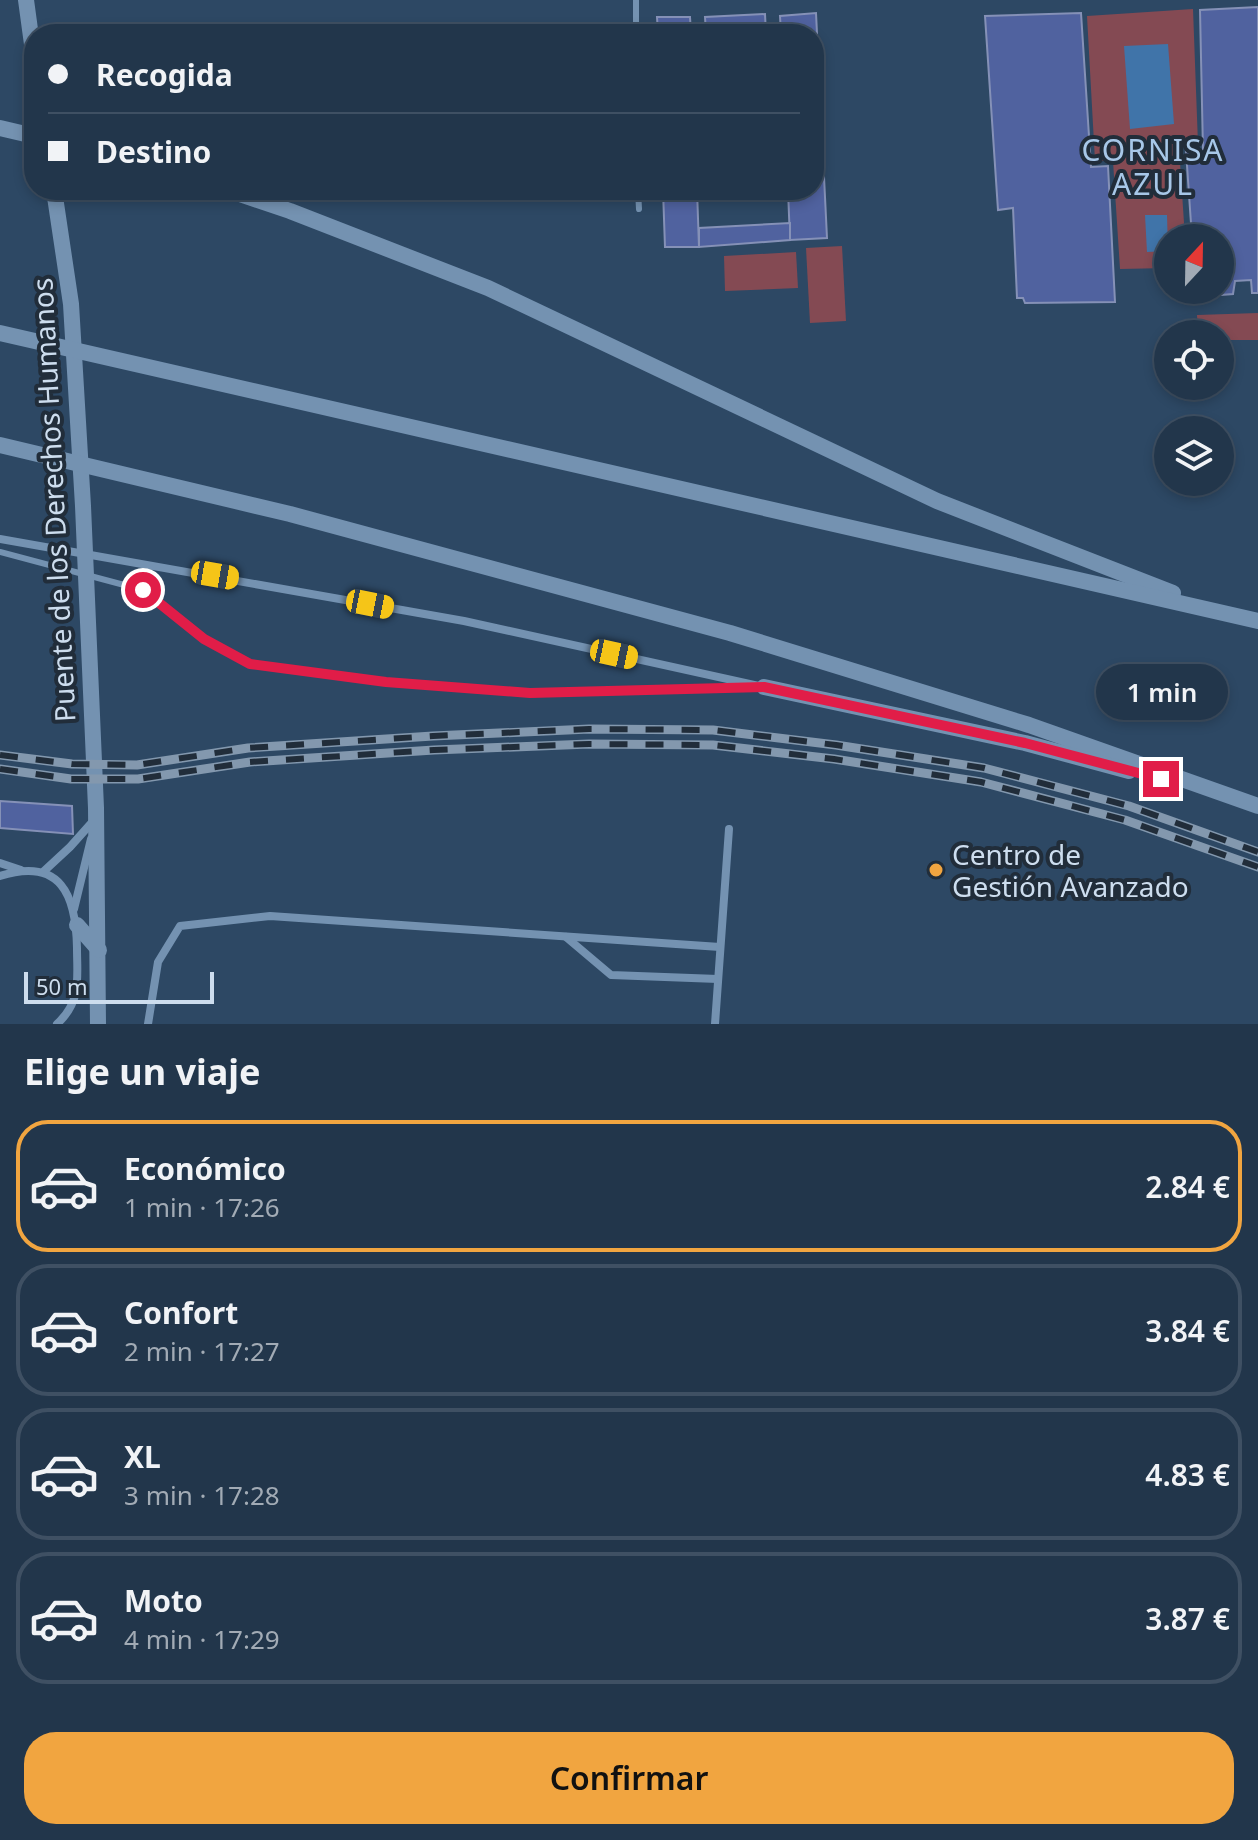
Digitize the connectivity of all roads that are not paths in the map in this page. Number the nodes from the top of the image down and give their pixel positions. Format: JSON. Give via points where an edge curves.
{"nodes":[{"id":1,"x":26,"y":0,"type":"edge"},
{"id":2,"x":636,"y":0,"type":"edge"},
{"id":3,"x":29,"y":24,"type":"edge"},
{"id":4,"x":636,"y":24,"type":"edge"},
{"id":5,"x":0,"y":128,"type":"edge"},
{"id":6,"x":24,"y":134,"type":"edge"},
{"id":7,"x":55,"y":200,"type":"edge"},
{"id":8,"x":258,"y":200,"type":"edge"},
{"id":9,"x":639,"y":200,"type":"edge"},
{"id":10,"x":639,"y":209,"type":"dead end"},
{"id":11,"x":0,"y":333,"type":"edge"},
{"id":12,"x":0,"y":445,"type":"edge"},
{"id":13,"x":0,"y":539,"type":"edge"},
{"id":14,"x":0,"y":552,"type":"edge"},
{"id":15,"x":1231,"y":615,"type":"junction"},
{"id":16,"x":1258,"y":621,"type":"edge"},
{"id":17,"x":764,"y":687,"type":"junction"},
{"id":18,"x":1251,"y":804,"type":"edge"},
{"id":19,"x":96,"y":813,"type":"junction"},
{"id":20,"x":729,"y":829,"type":"dead end"},
{"id":21,"x":0,"y":863,"type":"edge"},
{"id":22,"x":22,"y":871,"type":"junction"},
{"id":23,"x":43,"y":872,"type":"junction"},
{"id":24,"x":0,"y":876,"type":"edge"},
{"id":25,"x":75,"y":917,"type":"junction"},
{"id":26,"x":566,"y":936,"type":"junction"},
{"id":27,"x":720,"y":947,"type":"junction"},
{"id":28,"x":99,"y":950,"type":"junction"},
{"id":29,"x":718,"y":979,"type":"junction"},
{"id":30,"x":57,"y":1024,"type":"edge"},
{"id":31,"x":98,"y":1024,"type":"edge"},
{"id":32,"x":148,"y":1024,"type":"edge"},
{"id":33,"x":715,"y":1024,"type":"edge"}],
"edges":[{"from":1,"to":3,"type":"main road"},
{"from":2,"to":4,"type":"lane"},
{"from":5,"to":6,"type":"main road"},
{"from":7,"to":19,"type":"main road","name":"Puente de los Derechos Humanos","via":[[71,304]]},
{"from":8,"to":15,"type":"main road","via":[[488,288],[937,501]]},
{"from":9,"to":10,"type":"lane"},
{"from":11,"to":15,"type":"main road"},
{"from":12,"to":18,"type":"main road","via":[[290,514],[730,633],[1029,725]]},
{"from":13,"to":17,"type":"street","via":[[464,621]]},
{"from":14,"to":17,"type":"lane","via":[[143,590],[204,639],[250,664],[530,693]]},
{"from":15,"to":16,"type":"main road"},
{"from":17,"to":18,"type":"main road","via":[[1025,743]]},
{"from":19,"to":23,"type":"street"},
{"from":19,"to":25,"type":"street"},
{"from":19,"to":28,"type":"main road","name":"Puente de los Derechos Humanos"},
{"from":20,"to":27,"type":"street"},
{"from":21,"to":22,"type":"street"},
{"from":22,"to":23,"type":"street"},
{"from":22,"to":24,"type":"street"},
{"from":23,"to":25,"type":"street","via":[[63,885]]},
{"from":25,"to":28,"type":"main road"},
{"from":25,"to":30,"type":"street","via":[[77,997]]},
{"from":26,"to":27,"type":"street"},
{"from":26,"to":29,"type":"street","via":[[611,975]]},
{"from":26,"to":32,"type":"street","via":[[270,916],[180,926],[158,962]]},
{"from":27,"to":29,"type":"street"},
{"from":28,"to":31,"type":"main road","name":"Puente de los Derechos Humanos"},
{"from":29,"to":33,"type":"street"}]}
